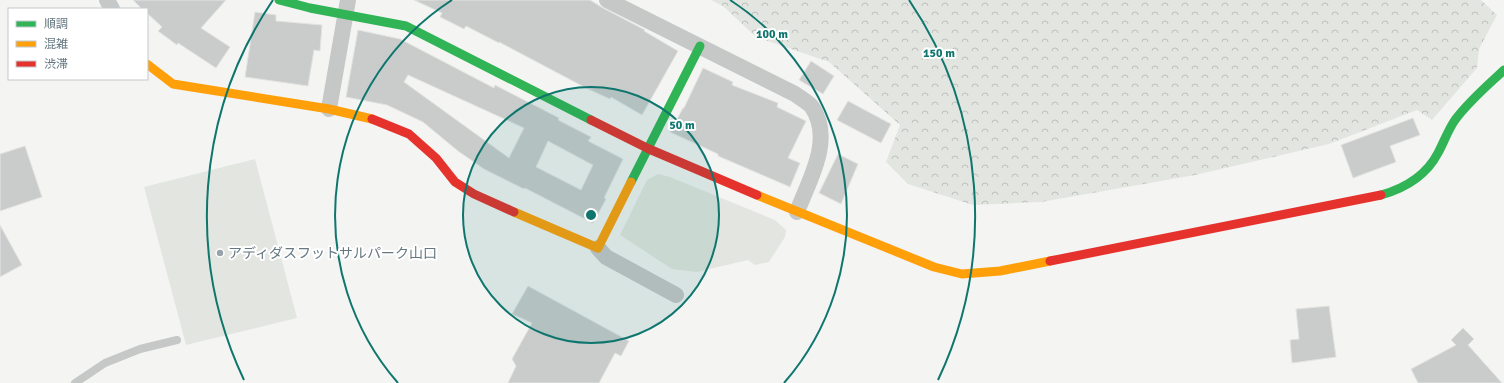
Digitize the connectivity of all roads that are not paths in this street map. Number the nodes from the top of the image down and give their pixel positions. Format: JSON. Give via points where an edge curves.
{"nodes":[{"id":1,"x":279,"y":0,"type":"edge"},
{"id":2,"x":607,"y":0,"type":"edge"},
{"id":3,"x":347,"y":6,"type":"edge"},
{"id":4,"x":700,"y":46,"type":"junction"},
{"id":5,"x":148,"y":65,"type":"edge"},
{"id":6,"x":1504,"y":70,"type":"edge"},
{"id":7,"x":329,"y":109,"type":"junction"},
{"id":8,"x":649,"y":148,"type":"junction"},
{"id":9,"x":796,"y":212,"type":"junction"},
{"id":10,"x":598,"y":248,"type":"junction"},
{"id":11,"x":676,"y":295,"type":"dead end"},
{"id":12,"x":177,"y":340,"type":"dead end"},
{"id":13,"x":75,"y":383,"type":"edge"}],
"edges":[{"from":1,"to":3,"type":"street","via":[[293,4]]},
{"from":2,"to":4,"type":"street"},
{"from":3,"to":7,"type":"street"},
{"from":3,"to":8,"type":"street","via":[[376,18],[406,26]]},
{"from":4,"to":8,"type":"street"},
{"from":4,"to":9,"type":"street","via":[[795,94],[812,106],[820,124],[822,148]]},
{"from":5,"to":7,"type":"street","via":[[173,84]]},
{"from":6,"to":9,"type":"street","via":[[1466,106],[1447,131],[1438,153],[1414,182],[1398,191],[1367,199],[1000,271],[962,274],[934,267]]},
{"from":7,"to":10,"type":"street","via":[[379,121],[409,134],[436,158],[455,182],[474,194]]},
{"from":8,"to":9,"type":"street"},
{"from":8,"to":10,"type":"street"},
{"from":10,"to":11,"type":"street","via":[[606,257]]},
{"from":12,"to":13,"type":"lane","via":[[140,349],[105,364]]}]}
